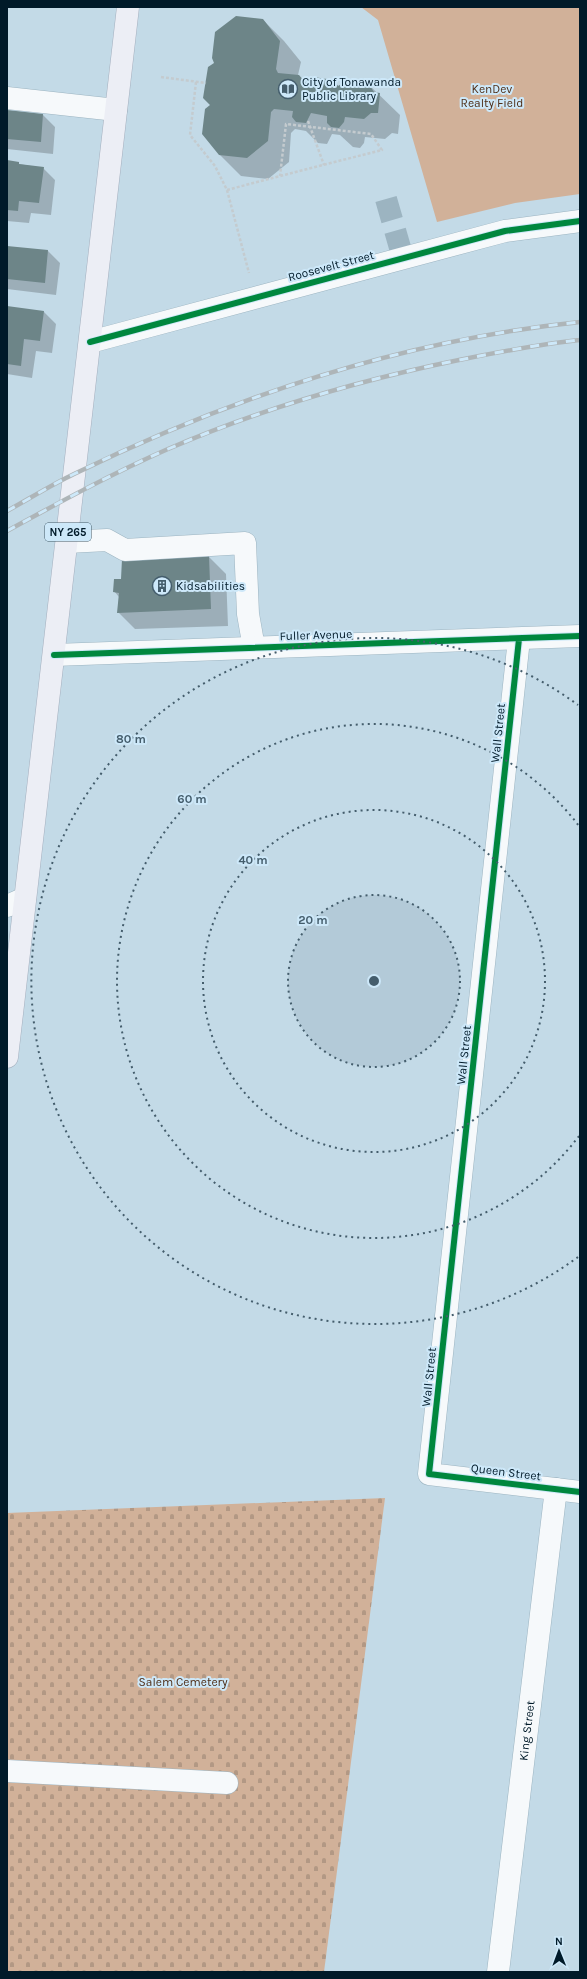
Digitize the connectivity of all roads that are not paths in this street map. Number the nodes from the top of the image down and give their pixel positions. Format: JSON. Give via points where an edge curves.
{"nodes":[{"id":1,"x":128,"y":7,"type":"edge"},
{"id":2,"x":7,"y":98,"type":"edge"},
{"id":3,"x":116,"y":110,"type":"junction"},
{"id":4,"x":580,"y":221,"type":"edge"},
{"id":5,"x":90,"y":342,"type":"junction"},
{"id":6,"x":67,"y":542,"type":"junction"},
{"id":7,"x":580,"y":636,"type":"edge"},
{"id":8,"x":519,"y":638,"type":"junction"},
{"id":9,"x":254,"y":648,"type":"junction"},
{"id":10,"x":54,"y":655,"type":"junction"},
{"id":11,"x":16,"y":902,"type":"edge"},
{"id":12,"x":7,"y":1057,"type":"edge"},
{"id":13,"x":429,"y":1474,"type":"joint"},
{"id":14,"x":556,"y":1489,"type":"junction"},
{"id":15,"x":580,"y":1492,"type":"edge"},
{"id":16,"x":7,"y":1772,"type":"edge"},
{"id":17,"x":227,"y":1784,"type":"dead end"},
{"id":18,"x":498,"y":1972,"type":"edge"}],
"edges":[{"from":1,"to":3,"type":"main road","number":"NY 265"},
{"from":2,"to":3,"type":"street"},
{"from":3,"to":5,"type":"main road","number":"NY 265"},
{"from":4,"to":5,"type":"street","name":"Roosevelt Street","via":[[505,231]]},
{"from":5,"to":6,"type":"main road","number":"NY 265"},
{"from":6,"to":9,"type":"street","via":[[107,540],[125,550],[245,543],[248,614]]},
{"from":6,"to":10,"type":"main road","number":"NY 265"},
{"from":7,"to":8,"type":"street","name":"Fuller Avenue"},
{"from":8,"to":9,"type":"street","name":"Fuller Avenue"},
{"from":8,"to":13,"type":"street","name":"Wall Street"},
{"from":9,"to":10,"type":"street","name":"Fuller Avenue"},
{"from":10,"to":11,"type":"main road","number":"NY 265"},
{"from":11,"to":12,"type":"main road","number":"NY 265"},
{"from":13,"to":14,"type":"street","name":"Queen Street"},
{"from":14,"to":15,"type":"street","name":"Queen Street"},
{"from":14,"to":18,"type":"street","name":"King Street"},
{"from":16,"to":17,"type":"street"}]}
